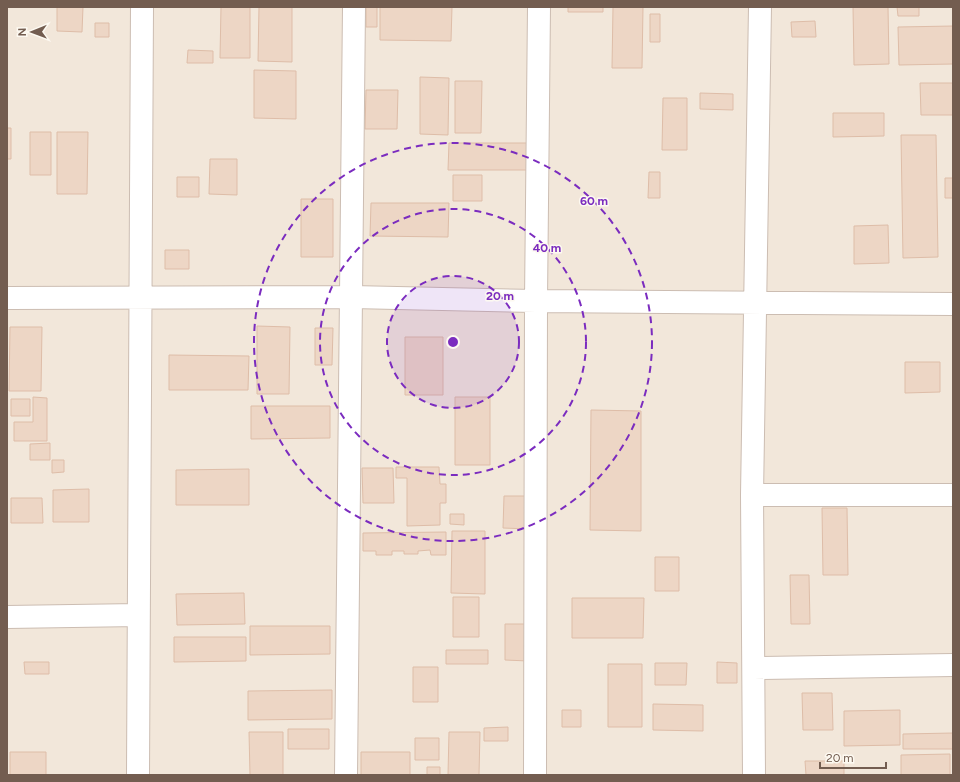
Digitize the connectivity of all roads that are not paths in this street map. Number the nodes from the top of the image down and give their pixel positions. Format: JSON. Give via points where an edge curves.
{"nodes":[{"id":1,"x":142,"y":7,"type":"edge"},
{"id":2,"x":354,"y":7,"type":"edge"},
{"id":3,"x":539,"y":7,"type":"edge"},
{"id":4,"x":760,"y":7,"type":"edge"},
{"id":5,"x":352,"y":297,"type":"junction"},
{"id":6,"x":7,"y":298,"type":"edge"},
{"id":7,"x":142,"y":298,"type":"junction"},
{"id":8,"x":536,"y":301,"type":"junction"},
{"id":9,"x":754,"y":302,"type":"junction"},
{"id":10,"x":953,"y":304,"type":"edge"},
{"id":11,"x":752,"y":495,"type":"junction"},
{"id":12,"x":953,"y":495,"type":"edge"},
{"id":13,"x":138,"y":615,"type":"junction"},
{"id":14,"x":7,"y":617,"type":"edge"},
{"id":15,"x":953,"y":665,"type":"edge"},
{"id":16,"x":754,"y":668,"type":"junction"},
{"id":17,"x":138,"y":775,"type":"edge"},
{"id":18,"x":346,"y":775,"type":"edge"},
{"id":19,"x":535,"y":775,"type":"edge"},
{"id":20,"x":754,"y":775,"type":"edge"}],
"edges":[{"from":1,"to":7,"type":"street"},
{"from":2,"to":5,"type":"street"},
{"from":3,"to":8,"type":"street"},
{"from":4,"to":9,"type":"street"},
{"from":5,"to":7,"type":"street"},
{"from":5,"to":8,"type":"street"},
{"from":5,"to":18,"type":"street"},
{"from":6,"to":7,"type":"street"},
{"from":7,"to":13,"type":"street"},
{"from":8,"to":9,"type":"street"},
{"from":8,"to":19,"type":"street"},
{"from":9,"to":10,"type":"street"},
{"from":9,"to":11,"type":"street"},
{"from":11,"to":12,"type":"street"},
{"from":11,"to":16,"type":"street"},
{"from":13,"to":14,"type":"street"},
{"from":13,"to":17,"type":"street"},
{"from":15,"to":16,"type":"street"},
{"from":16,"to":20,"type":"street"}]}
